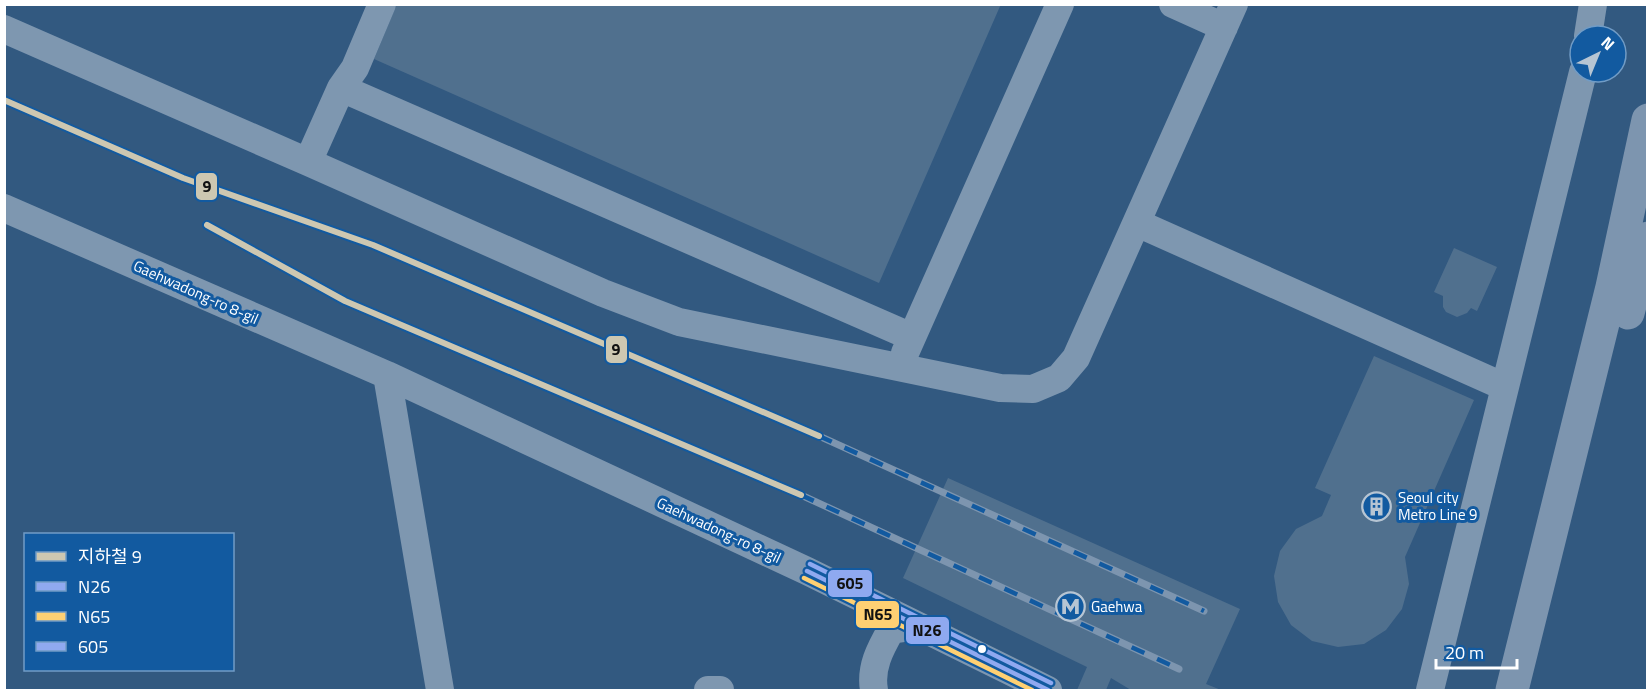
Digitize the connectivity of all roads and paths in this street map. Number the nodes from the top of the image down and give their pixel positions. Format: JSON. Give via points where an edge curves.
{"nodes":[{"id":1,"x":382,"y":4,"type":"edge"},
{"id":2,"x":1060,"y":4,"type":"edge"},
{"id":3,"x":1173,"y":4,"type":"edge"},
{"id":4,"x":1593,"y":4,"type":"edge"},
{"id":5,"x":1229,"y":16,"type":"edge"},
{"id":6,"x":1590,"y":24,"type":"edge"},
{"id":7,"x":4,"y":29,"type":"edge"},
{"id":8,"x":1580,"y":84,"type":"edge"},
{"id":9,"x":340,"y":88,"type":"junction"},
{"id":10,"x":1647,"y":120,"type":"edge"},
{"id":11,"x":308,"y":162,"type":"junction"},
{"id":12,"x":4,"y":208,"type":"edge"},
{"id":13,"x":1137,"y":223,"type":"junction"},
{"id":14,"x":1647,"y":238,"type":"edge"},
{"id":15,"x":912,"y":337,"type":"junction"},
{"id":16,"x":899,"y":368,"type":"junction"},
{"id":17,"x":387,"y":375,"type":"junction"},
{"id":18,"x":1505,"y":387,"type":"junction"},
{"id":19,"x":924,"y":631,"type":"junction"},
{"id":20,"x":440,"y":690,"type":"edge"},
{"id":21,"x":708,"y":690,"type":"edge"},
{"id":22,"x":720,"y":690,"type":"edge"},
{"id":23,"x":874,"y":690,"type":"edge"},
{"id":24,"x":1048,"y":690,"type":"edge"},
{"id":25,"x":1430,"y":690,"type":"edge"},
{"id":26,"x":1512,"y":690,"type":"edge"},
{"id":27,"x":1535,"y":690,"type":"edge"}],
"edges":[{"from":1,"to":9,"type":"street","via":[[355,68]]},
{"from":2,"to":15,"type":"street"},
{"from":3,"to":5,"type":"street"},
{"from":4,"to":6,"type":"street"},
{"from":5,"to":13,"type":"street"},
{"from":7,"to":11,"type":"street"},
{"from":8,"to":18,"type":"street"},
{"from":9,"to":11,"type":"street"},
{"from":9,"to":15,"type":"street"},
{"from":10,"to":26,"type":"highway","via":[[1612,287]]},
{"from":11,"to":16,"type":"street","via":[[603,293],[679,322]]},
{"from":12,"to":17,"type":"street","name":"Gaehwadong-ro 8-gil"},
{"from":13,"to":16,"type":"street","via":[[1076,358],[1059,378],[1033,388],[1000,388]]},
{"from":13,"to":18,"type":"street"},
{"from":14,"to":27,"type":"highway"},
{"from":15,"to":16,"type":"street"},
{"from":17,"to":19,"type":"street","name":"Gaehwadong-ro 8-gil","via":[[807,570]]},
{"from":17,"to":20,"type":"street"},
{"from":18,"to":25,"type":"street"},
{"from":19,"to":23,"type":"street","via":[[891,630],[873,668]]},
{"from":19,"to":24,"type":"street","name":"Gaehwadong-ro 8-gil"},
{"from":21,"to":22,"type":"street"}]}
